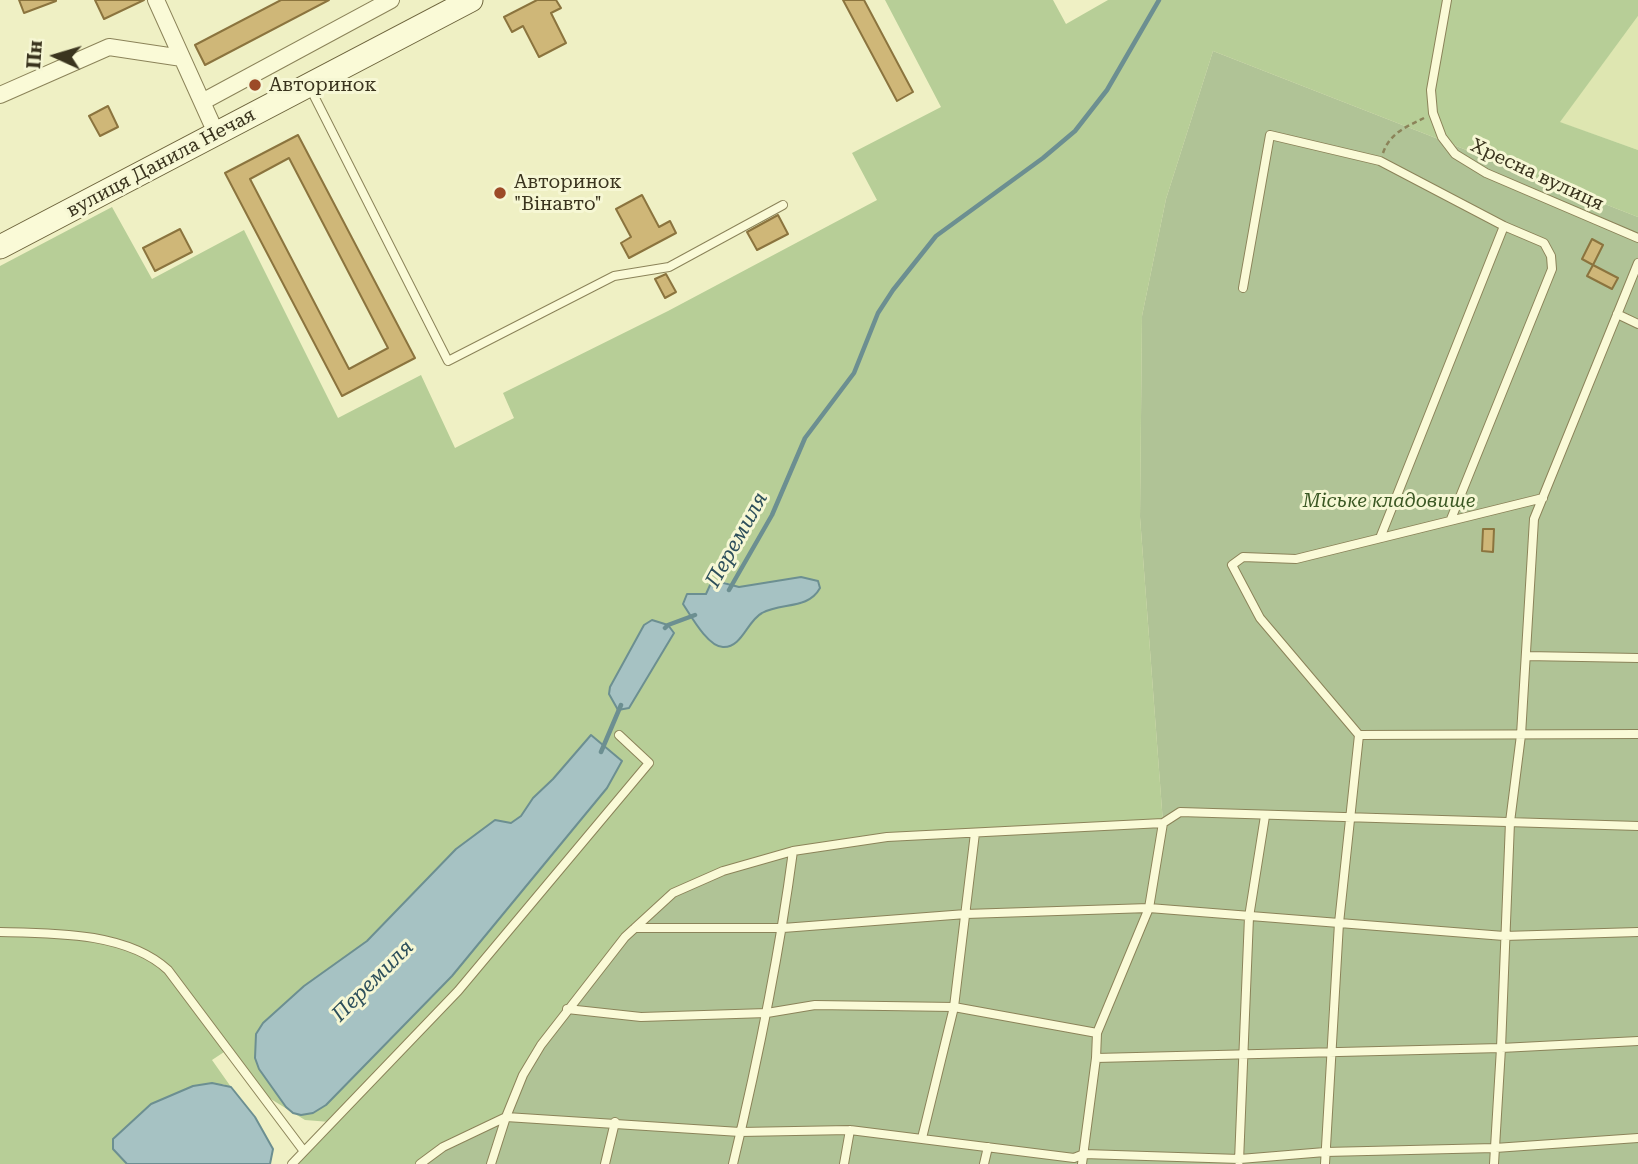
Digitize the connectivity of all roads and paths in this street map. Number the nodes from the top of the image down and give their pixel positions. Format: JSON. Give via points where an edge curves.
{"nodes":[{"id":1,"x":156,"y":0,"type":"edge"},
{"id":2,"x":391,"y":0,"type":"edge"},
{"id":3,"x":471,"y":0,"type":"edge"},
{"id":4,"x":1447,"y":0,"type":"edge"},
{"id":5,"x":182,"y":58,"type":"junction"},
{"id":6,"x":309,"y":85,"type":"junction"},
{"id":7,"x":0,"y":95,"type":"edge"},
{"id":8,"x":202,"y":102,"type":"junction"},
{"id":9,"x":1433,"y":113,"type":"junction"},
{"id":10,"x":216,"y":133,"type":"junction"},
{"id":11,"x":1380,"y":161,"type":"junction"},
{"id":12,"x":783,"y":205,"type":"dead end"},
{"id":13,"x":1504,"y":226,"type":"junction"},
{"id":14,"x":1638,"y":238,"type":"edge"},
{"id":15,"x":0,"y":247,"type":"edge"},
{"id":16,"x":1638,"y":264,"type":"edge"},
{"id":17,"x":1243,"y":288,"type":"dead end"},
{"id":18,"x":1617,"y":314,"type":"junction"},
{"id":19,"x":1638,"y":324,"type":"edge"},
{"id":20,"x":1543,"y":498,"type":"junction"},
{"id":21,"x":1451,"y":519,"type":"junction"},
{"id":22,"x":1380,"y":538,"type":"junction"},
{"id":23,"x":1526,"y":656,"type":"junction"},
{"id":24,"x":1638,"y":658,"type":"edge"},
{"id":25,"x":1638,"y":734,"type":"edge"},
{"id":26,"x":619,"y":735,"type":"dead end"},
{"id":27,"x":1359,"y":735,"type":"junction"},
{"id":28,"x":1521,"y":735,"type":"junction"},
{"id":29,"x":1265,"y":816,"type":"junction"},
{"id":30,"x":1349,"y":816,"type":"junction"},
{"id":31,"x":1510,"y":822,"type":"junction"},
{"id":32,"x":1163,"y":823,"type":"junction"},
{"id":33,"x":1638,"y":826,"type":"edge"},
{"id":34,"x":975,"y":833,"type":"junction"},
{"id":35,"x":793,"y":851,"type":"junction"},
{"id":36,"x":1149,"y":908,"type":"junction"},
{"id":37,"x":966,"y":914,"type":"junction"},
{"id":38,"x":1249,"y":917,"type":"junction"},
{"id":39,"x":1339,"y":923,"type":"junction"},
{"id":40,"x":635,"y":928,"type":"junction"},
{"id":41,"x":783,"y":928,"type":"junction"},
{"id":42,"x":0,"y":932,"type":"edge"},
{"id":43,"x":1638,"y":932,"type":"edge"},
{"id":44,"x":1504,"y":936,"type":"junction"},
{"id":45,"x":954,"y":1007,"type":"junction"},
{"id":46,"x":567,"y":1009,"type":"junction"},
{"id":47,"x":767,"y":1013,"type":"junction"},
{"id":48,"x":1097,"y":1033,"type":"junction"},
{"id":49,"x":1638,"y":1041,"type":"edge"},
{"id":50,"x":1501,"y":1048,"type":"junction"},
{"id":51,"x":1331,"y":1052,"type":"junction"},
{"id":52,"x":1242,"y":1055,"type":"junction"},
{"id":53,"x":1096,"y":1058,"type":"junction"},
{"id":54,"x":506,"y":1117,"type":"junction"},
{"id":55,"x":615,"y":1122,"type":"junction"},
{"id":56,"x":849,"y":1130,"type":"junction"},
{"id":57,"x":740,"y":1132,"type":"junction"},
{"id":58,"x":922,"y":1138,"type":"junction"},
{"id":59,"x":1638,"y":1138,"type":"edge"},
{"id":60,"x":988,"y":1147,"type":"junction"},
{"id":61,"x":1495,"y":1148,"type":"junction"},
{"id":62,"x":303,"y":1150,"type":"junction"},
{"id":63,"x":1325,"y":1152,"type":"junction"},
{"id":64,"x":1083,"y":1159,"type":"edge"},
{"id":65,"x":1239,"y":1161,"type":"edge"},
{"id":66,"x":292,"y":1164,"type":"edge"},
{"id":67,"x":420,"y":1164,"type":"edge"},
{"id":68,"x":491,"y":1164,"type":"edge"},
{"id":69,"x":604,"y":1164,"type":"edge"},
{"id":70,"x":733,"y":1164,"type":"edge"},
{"id":71,"x":844,"y":1164,"type":"edge"},
{"id":72,"x":984,"y":1164,"type":"edge"},
{"id":73,"x":1325,"y":1164,"type":"edge"},
{"id":74,"x":1494,"y":1164,"type":"edge"}],
"edges":[{"from":1,"to":5,"type":"street"},
{"from":2,"to":8,"type":"street"},
{"from":3,"to":6,"type":"main road","name":"вулиця Данила Нечая"},
{"from":4,"to":9,"type":"lane","name":"Хресна вулиця","via":[[1431,90]]},
{"from":5,"to":7,"type":"street","via":[[109,47]]},
{"from":5,"to":8,"type":"street"},
{"from":6,"to":10,"type":"main road","name":"вулиця Данила Нечая"},
{"from":6,"to":12,"type":"lane","via":[[448,361],[614,276],[668,267]]},
{"from":8,"to":10,"type":"street"},
{"from":9,"to":11,"type":"path","via":[[1397,131],[1386,142]]},
{"from":9,"to":14,"type":"lane","name":"Хресна вулиця","via":[[1442,138],[1455,154],[1486,173]]},
{"from":10,"to":15,"type":"main road","name":"вулиця Данила Нечая"},
{"from":11,"to":13,"type":"lane"},
{"from":11,"to":17,"type":"lane","via":[[1270,135]]},
{"from":13,"to":21,"type":"lane","via":[[1544,243],[1552,256],[1552,269]]},
{"from":13,"to":22,"type":"lane"},
{"from":16,"to":18,"type":"lane"},
{"from":18,"to":19,"type":"lane"},
{"from":18,"to":20,"type":"lane"},
{"from":20,"to":21,"type":"lane"},
{"from":20,"to":23,"type":"lane","via":[[1534,519]]},
{"from":21,"to":22,"type":"lane"},
{"from":22,"to":27,"type":"lane","via":[[1296,559],[1242,558],[1233,565],[1260,618]]},
{"from":23,"to":24,"type":"lane"},
{"from":23,"to":28,"type":"lane"},
{"from":25,"to":28,"type":"lane"},
{"from":26,"to":62,"type":"lane","via":[[649,763],[458,991]]},
{"from":27,"to":28,"type":"lane"},
{"from":27,"to":30,"type":"lane"},
{"from":28,"to":31,"type":"lane"},
{"from":29,"to":30,"type":"lane"},
{"from":29,"to":32,"type":"lane","via":[[1180,812]]},
{"from":29,"to":38,"type":"lane"},
{"from":30,"to":31,"type":"lane"},
{"from":30,"to":39,"type":"lane"},
{"from":31,"to":33,"type":"lane"},
{"from":31,"to":44,"type":"lane"},
{"from":32,"to":34,"type":"lane"},
{"from":32,"to":36,"type":"lane"},
{"from":34,"to":35,"type":"lane","via":[[887,837]]},
{"from":34,"to":37,"type":"lane"},
{"from":35,"to":40,"type":"lane","via":[[723,871],[673,892]]},
{"from":35,"to":41,"type":"lane"},
{"from":36,"to":37,"type":"lane"},
{"from":36,"to":38,"type":"lane"},
{"from":36,"to":48,"type":"lane"},
{"from":37,"to":41,"type":"lane"},
{"from":37,"to":45,"type":"lane"},
{"from":38,"to":39,"type":"lane"},
{"from":38,"to":52,"type":"lane"},
{"from":39,"to":44,"type":"lane"},
{"from":39,"to":51,"type":"lane"},
{"from":40,"to":41,"type":"lane"},
{"from":40,"to":46,"type":"lane"},
{"from":41,"to":47,"type":"lane"},
{"from":42,"to":62,"type":"lane","via":[[101,940],[155,958]]},
{"from":43,"to":44,"type":"lane"},
{"from":44,"to":50,"type":"lane"},
{"from":45,"to":47,"type":"lane","via":[[815,1005]]},
{"from":45,"to":48,"type":"lane"},
{"from":45,"to":58,"type":"lane"},
{"from":46,"to":47,"type":"lane","via":[[622,1016]]},
{"from":46,"to":54,"type":"lane","via":[[523,1075]]},
{"from":47,"to":57,"type":"lane"},
{"from":48,"to":53,"type":"lane"},
{"from":49,"to":50,"type":"lane"},
{"from":50,"to":51,"type":"lane"},
{"from":50,"to":61,"type":"lane"},
{"from":51,"to":52,"type":"lane"},
{"from":51,"to":63,"type":"lane"},
{"from":52,"to":53,"type":"lane"},
{"from":52,"to":65,"type":"lane"},
{"from":53,"to":64,"type":"lane"},
{"from":54,"to":55,"type":"lane"},
{"from":54,"to":67,"type":"lane","via":[[443,1147]]},
{"from":54,"to":68,"type":"lane"},
{"from":55,"to":57,"type":"lane"},
{"from":55,"to":69,"type":"lane"},
{"from":56,"to":57,"type":"lane"},
{"from":56,"to":58,"type":"lane"},
{"from":56,"to":71,"type":"lane"},
{"from":57,"to":70,"type":"lane"},
{"from":58,"to":60,"type":"lane"},
{"from":59,"to":61,"type":"lane"},
{"from":60,"to":64,"type":"lane"},
{"from":60,"to":72,"type":"lane"},
{"from":61,"to":63,"type":"lane"},
{"from":61,"to":74,"type":"lane"},
{"from":62,"to":66,"type":"lane"},
{"from":63,"to":65,"type":"lane"},
{"from":63,"to":73,"type":"lane"},
{"from":64,"to":65,"type":"lane"}]}
